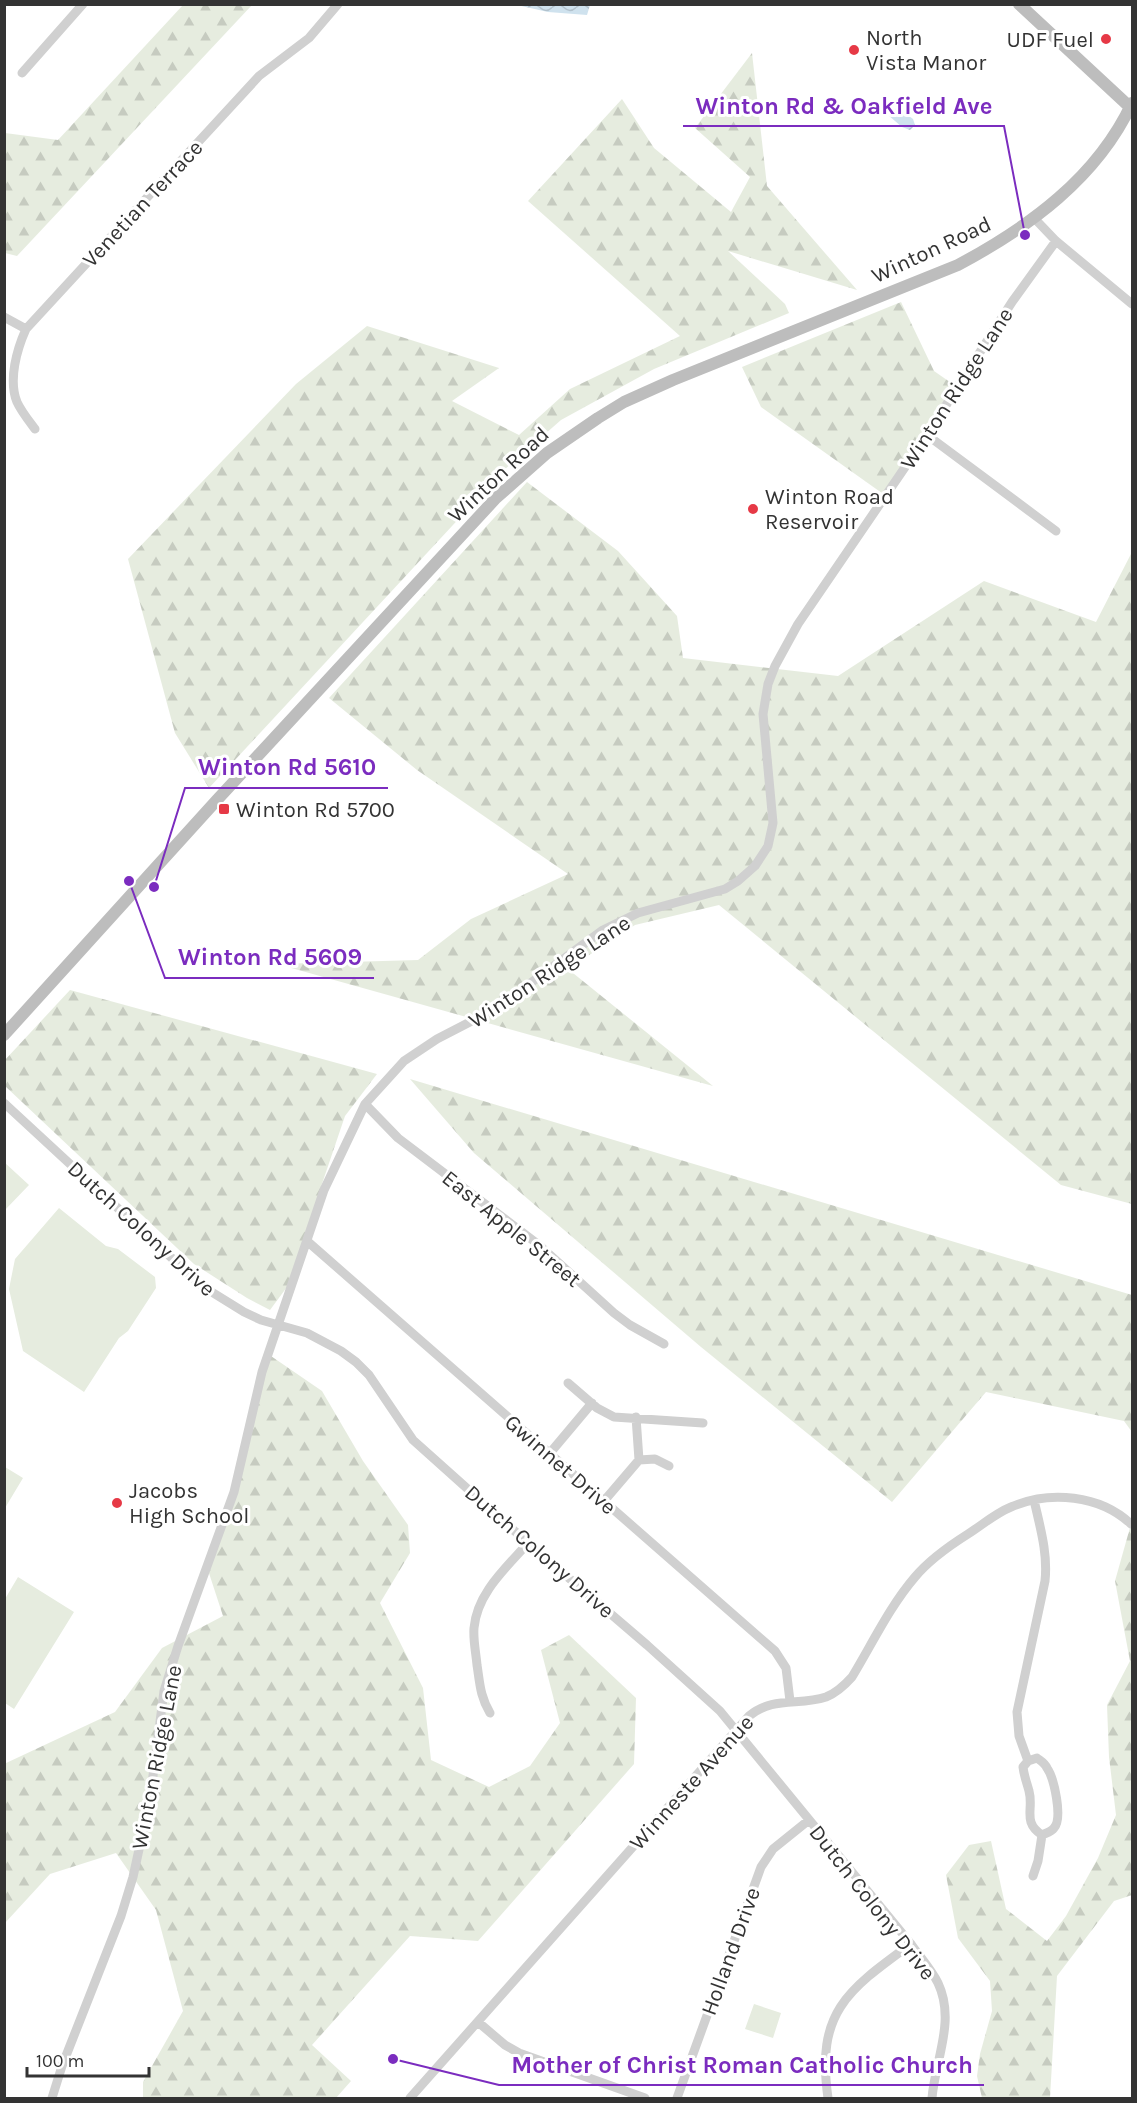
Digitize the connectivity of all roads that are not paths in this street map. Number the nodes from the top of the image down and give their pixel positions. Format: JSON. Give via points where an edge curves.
{"nodes":[{"id":1,"x":83,"y":4,"type":"edge"},
{"id":2,"x":338,"y":4,"type":"edge"},
{"id":3,"x":1019,"y":4,"type":"edge"},
{"id":4,"x":22,"y":73,"type":"dead end"},
{"id":5,"x":1132,"y":106,"type":"edge"},
{"id":6,"x":1035,"y":219,"type":"junction"},
{"id":7,"x":1056,"y":241,"type":"junction"},
{"id":8,"x":1132,"y":304,"type":"edge"},
{"id":9,"x":4,"y":317,"type":"edge"},
{"id":10,"x":26,"y":329,"type":"junction"},
{"id":11,"x":34,"y":429,"type":"dead end"},
{"id":12,"x":927,"y":435,"type":"junction"},
{"id":13,"x":1056,"y":531,"type":"dead end"},
{"id":14,"x":4,"y":1035,"type":"edge"},
{"id":15,"x":4,"y":1103,"type":"edge"},
{"id":16,"x":365,"y":1104,"type":"junction"},
{"id":17,"x":307,"y":1241,"type":"junction"},
{"id":18,"x":279,"y":1325,"type":"junction"},
{"id":19,"x":664,"y":1344,"type":"dead end"},
{"id":20,"x":568,"y":1383,"type":"dead end"},
{"id":21,"x":592,"y":1403,"type":"junction"},
{"id":22,"x":636,"y":1417,"type":"junction"},
{"id":23,"x":703,"y":1423,"type":"dead end"},
{"id":24,"x":550,"y":1453,"type":"junction"},
{"id":25,"x":639,"y":1460,"type":"junction"},
{"id":26,"x":669,"y":1466,"type":"dead end"},
{"id":27,"x":1034,"y":1500,"type":"junction"},
{"id":28,"x":604,"y":1501,"type":"junction"},
{"id":29,"x":1131,"y":1524,"type":"edge"},
{"id":30,"x":528,"y":1543,"type":"junction"},
{"id":31,"x":790,"y":1701,"type":"junction"},
{"id":32,"x":490,"y":1713,"type":"dead end"},
{"id":33,"x":735,"y":1730,"type":"junction"},
{"id":34,"x":1028,"y":1761,"type":"junction"},
{"id":35,"x":809,"y":1820,"type":"junction"},
{"id":36,"x":1041,"y":1835,"type":"junction"},
{"id":37,"x":1033,"y":1876,"type":"dead end"},
{"id":38,"x":911,"y":1944,"type":"junction"},
{"id":39,"x":478,"y":2022,"type":"junction"},
{"id":40,"x":52,"y":2098,"type":"edge"},
{"id":41,"x":410,"y":2098,"type":"edge"},
{"id":42,"x":645,"y":2098,"type":"edge"},
{"id":43,"x":677,"y":2098,"type":"edge"},
{"id":44,"x":828,"y":2098,"type":"edge"},
{"id":45,"x":932,"y":2098,"type":"edge"}],
"edges":[{"from":1,"to":4,"type":"street"},
{"from":2,"to":10,"type":"street","name":"Venetian Terrace","via":[[309,38],[260,76]]},
{"from":3,"to":5,"type":"main road"},
{"from":5,"to":6,"type":"main road","name":"Winton Road","via":[[1092,165]]},
{"from":6,"to":7,"type":"street"},
{"from":6,"to":14,"type":"main road","name":"Winton Road","via":[[958,265],[655,387],[598,418],[548,453],[473,523]]},
{"from":7,"to":8,"type":"street"},
{"from":7,"to":12,"type":"street","name":"Winton Ridge Lane","via":[[1011,302]]},
{"from":9,"to":10,"type":"street"},
{"from":10,"to":11,"type":"street","name":"Venetian Terrace","via":[[14,371],[16,401]]},
{"from":12,"to":13,"type":"street"},
{"from":12,"to":16,"type":"street","name":"Winton Ridge Lane","via":[[798,624],[775,666],[763,714],[773,823],[768,846],[755,866],[725,889],[638,913],[603,930],[514,996],[404,1060]]},
{"from":15,"to":18,"type":"street","name":"Dutch Colony Drive","via":[[202,1286],[244,1312]]},
{"from":16,"to":17,"type":"street","name":"Winton Ridge Lane","via":[[324,1190]]},
{"from":16,"to":19,"type":"street","name":"East Apple Street","via":[[398,1138],[539,1245],[615,1313]]},
{"from":17,"to":18,"type":"street","name":"Winton Ridge Lane"},
{"from":17,"to":24,"type":"street","name":"Gwinnet Drive"},
{"from":18,"to":30,"type":"street","name":"Dutch Colony Drive","via":[[308,1333],[356,1362],[413,1440]]},
{"from":18,"to":40,"type":"street","name":"Winton Ridge Lane","via":[[262,1372],[234,1492],[164,1691],[150,1799],[133,1877]]},
{"from":20,"to":21,"type":"street"},
{"from":21,"to":22,"type":"street","via":[[614,1417]]},
{"from":21,"to":24,"type":"street"},
{"from":22,"to":23,"type":"street"},
{"from":22,"to":25,"type":"street"},
{"from":24,"to":28,"type":"street","name":"Gwinnet Drive"},
{"from":25,"to":26,"type":"street","via":[[655,1459]]},
{"from":25,"to":28,"type":"street"},
{"from":27,"to":29,"type":"street","name":"Winneste Avenue","via":[[1064,1497],[1093,1502]]},
{"from":27,"to":31,"type":"street","name":"Winneste Avenue","via":[[1002,1512],[928,1563],[903,1593],[844,1686],[824,1698]]},
{"from":27,"to":34,"type":"street","via":[[1046,1565],[1017,1712],[1019,1736]]},
{"from":28,"to":31,"type":"street","name":"Gwinnet Drive","via":[[780,1656],[788,1675]]},
{"from":30,"to":32,"type":"street","via":[[483,1597],[475,1618],[482,1699]]},
{"from":30,"to":33,"type":"street","name":"Dutch Colony Drive","via":[[664,1660]]},
{"from":31,"to":33,"type":"street","name":"Winneste Avenue","via":[[761,1707]]},
{"from":33,"to":35,"type":"street","name":"Dutch Colony Drive"},
{"from":33,"to":39,"type":"street","name":"Winneste Avenue"},
{"from":34,"to":36,"type":"street","via":[[1023,1767],[1030,1792],[1030,1820]]},
{"from":34,"to":36,"type":"street","via":[[1042,1761],[1056,1791],[1057,1822]]},
{"from":35,"to":38,"type":"street","name":"Dutch Colony Drive"},
{"from":35,"to":43,"type":"street","name":"Holland Drive","via":[[773,1849],[760,1867]]},
{"from":36,"to":37,"type":"street"},
{"from":38,"to":44,"type":"street","via":[[860,1982],[838,2012],[825,2055]]},
{"from":38,"to":45,"type":"street","name":"Dutch Colony Drive","via":[[932,1973],[945,2006],[945,2030]]},
{"from":39,"to":41,"type":"street","name":"Winneste Avenue"},
{"from":39,"to":42,"type":"street","via":[[519,2053]]}]}
